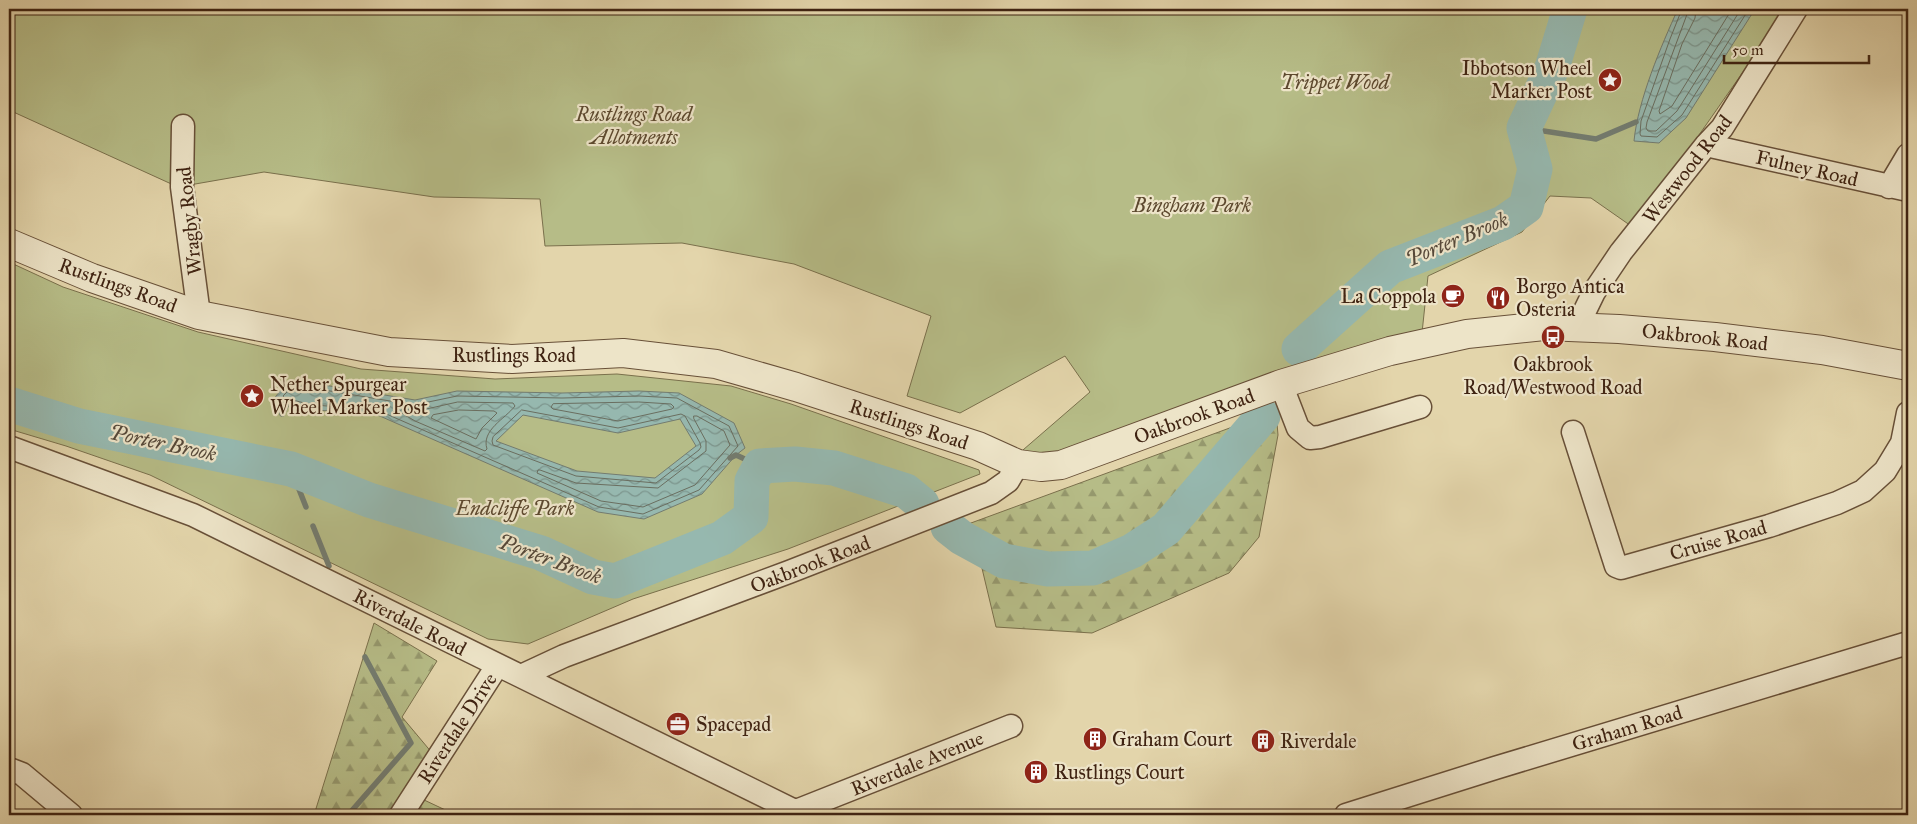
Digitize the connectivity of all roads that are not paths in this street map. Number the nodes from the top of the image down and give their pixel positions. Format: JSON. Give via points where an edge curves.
{"nodes":[{"id":1,"x":1796,"y":9,"type":"edge"},
{"id":2,"x":183,"y":126,"type":"dead end"},
{"id":3,"x":1706,"y":145,"type":"junction"},
{"id":4,"x":1908,"y":154,"type":"edge"},
{"id":5,"x":1899,"y":189,"type":"edge"},
{"id":6,"x":9,"y":243,"type":"edge"},
{"id":7,"x":199,"y":315,"type":"junction"},
{"id":8,"x":1577,"y":327,"type":"junction"},
{"id":9,"x":1908,"y":366,"type":"edge"},
{"id":10,"x":1281,"y":384,"type":"junction"},
{"id":11,"x":1420,"y":407,"type":"dead end"},
{"id":12,"x":1908,"y":413,"type":"edge"},
{"id":13,"x":1573,"y":432,"type":"dead end"},
{"id":14,"x":9,"y":447,"type":"edge"},
{"id":15,"x":1018,"y":464,"type":"junction"},
{"id":16,"x":1908,"y":643,"type":"edge"},
{"id":17,"x":497,"y":666,"type":"junction"},
{"id":18,"x":520,"y":676,"type":"junction"},
{"id":19,"x":1011,"y":726,"type":"dead end"},
{"id":20,"x":9,"y":769,"type":"edge"},
{"id":21,"x":800,"y":813,"type":"edge"},
{"id":22,"x":71,"y":815,"type":"edge"},
{"id":23,"x":401,"y":815,"type":"edge"},
{"id":24,"x":1346,"y":815,"type":"edge"}],
"edges":[{"from":1,"to":3,"type":"street","name":"Westwood Road","via":[[1722,128]]},
{"from":2,"to":7,"type":"street","name":"Wragby Road","via":[[182,187]]},
{"from":3,"to":5,"type":"street","name":"Fulney Road"},
{"from":3,"to":8,"type":"street","name":"Westwood Road","via":[[1621,252],[1594,292]]},
{"from":4,"to":5,"type":"street"},
{"from":6,"to":7,"type":"street","name":"Rustlings Road","via":[[92,278]]},
{"from":7,"to":15,"type":"street","name":"Rustlings Road","via":[[389,352],[512,359],[623,353],[716,364],[978,446]]},
{"from":8,"to":9,"type":"street","name":"Oakbrook Road","via":[[1715,337],[1822,350]]},
{"from":8,"to":10,"type":"street","name":"Oakbrook Road","via":[[1544,326],[1467,334],[1390,351]]},
{"from":10,"to":11,"type":"street","via":[[1298,428],[1310,438]]},
{"from":10,"to":15,"type":"street","name":"Oakbrook Road","via":[[1061,465]]},
{"from":12,"to":13,"type":"street","name":"Cruise Road","via":[[1902,443],[1885,471],[1863,491],[1769,526],[1621,568],[1616,566]]},
{"from":14,"to":17,"type":"street","name":"Riverdale Road","via":[[193,515]]},
{"from":15,"to":18,"type":"street","name":"Oakbrook Road","via":[[1008,480],[991,493],[564,656]]},
{"from":16,"to":24,"type":"street","name":"Graham Road"},
{"from":17,"to":18,"type":"street","name":"Riverdale Road"},
{"from":17,"to":23,"type":"street","name":"Riverdale Drive"},
{"from":18,"to":21,"type":"street","name":"Riverdale Road"},
{"from":19,"to":21,"type":"street","name":"Riverdale Avenue"},
{"from":20,"to":22,"type":"street","via":[[22,774]]}]}
